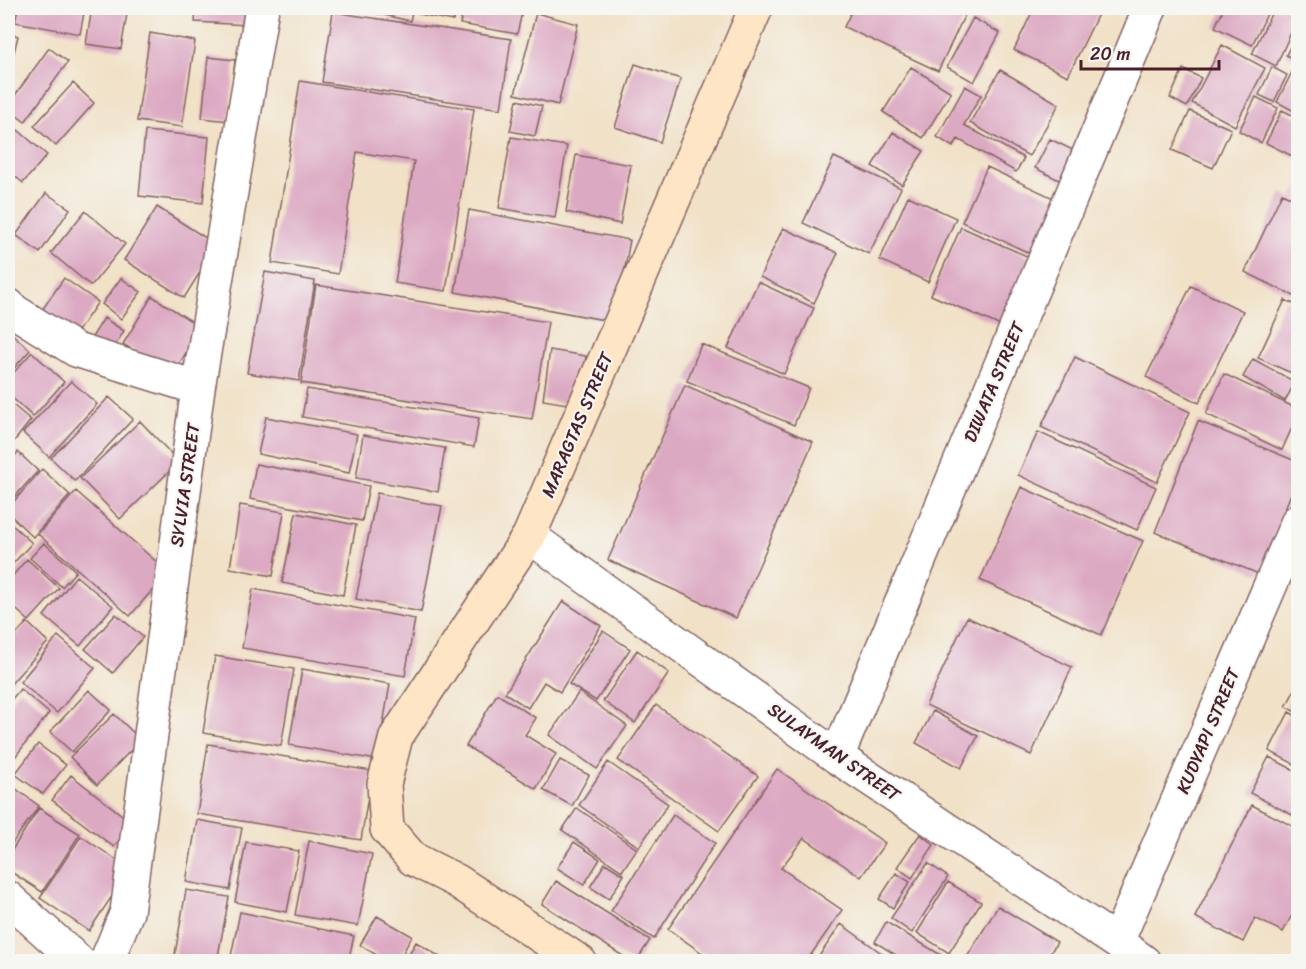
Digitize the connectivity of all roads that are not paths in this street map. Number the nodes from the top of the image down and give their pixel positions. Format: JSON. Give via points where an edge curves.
{"nodes":[{"id":1,"x":262,"y":8,"type":"edge"},
{"id":2,"x":756,"y":8,"type":"edge"},
{"id":3,"x":1150,"y":8,"type":"edge"},
{"id":4,"x":8,"y":305,"type":"edge"},
{"id":5,"x":198,"y":388,"type":"junction"},
{"id":6,"x":1299,"y":521,"type":"edge"},
{"id":7,"x":529,"y":536,"type":"junction"},
{"id":8,"x":837,"y":757,"type":"junction"},
{"id":9,"x":8,"y":898,"type":"edge"},
{"id":10,"x":1117,"y":942,"type":"junction"},
{"id":11,"x":576,"y":960,"type":"edge"},
{"id":12,"x":79,"y":962,"type":"edge"},
{"id":13,"x":106,"y":962,"type":"edge"},
{"id":14,"x":1144,"y":962,"type":"edge"}],
"edges":[{"from":1,"to":5,"type":"street","name":"SYLVIA STREET"},
{"from":2,"to":7,"type":"street","name":"MARAGTAS STREET"},
{"from":3,"to":8,"type":"street","name":"DIWATA STREET"},
{"from":4,"to":5,"type":"street","via":[[76,350]]},
{"from":5,"to":13,"type":"street","name":"SYLVIA STREET","via":[[127,912]]},
{"from":6,"to":10,"type":"street","name":"KUDYAPI STREET"},
{"from":7,"to":8,"type":"street","name":"SULAYMAN STREET"},
{"from":7,"to":11,"type":"street","name":"MARAGTAS STREET","via":[[396,737],[384,784],[387,829],[413,859],[457,881]]},
{"from":8,"to":10,"type":"street","name":"SULAYMAN STREET"},
{"from":9,"to":12,"type":"street"},
{"from":10,"to":14,"type":"street","name":"SULAYMAN STREET"}]}
